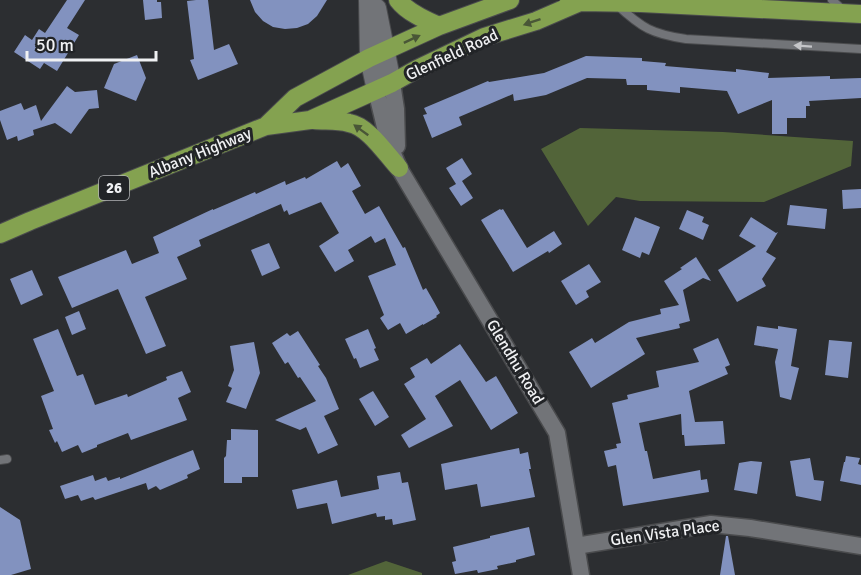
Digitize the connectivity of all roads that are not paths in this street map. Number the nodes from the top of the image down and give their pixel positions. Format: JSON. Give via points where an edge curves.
{"nodes":[{"id":1,"x":368,"y":0,"type":"edge"},
{"id":2,"x":375,"y":0,"type":"edge"},
{"id":3,"x":398,"y":0,"type":"edge"},
{"id":4,"x":832,"y":0,"type":"edge"},
{"id":5,"x":504,"y":1,"type":"edge"},
{"id":6,"x":574,"y":1,"type":"edge"},
{"id":7,"x":614,"y":3,"type":"junction"},
{"id":8,"x":854,"y":13,"type":"edge"},
{"id":9,"x":439,"y":26,"type":"junction"},
{"id":10,"x":861,"y":50,"type":"edge"},
{"id":11,"x":377,"y":55,"type":"junction"},
{"id":12,"x":384,"y":87,"type":"junction"},
{"id":13,"x":310,"y":120,"type":"junction"},
{"id":14,"x":266,"y":126,"type":"junction"},
{"id":15,"x":399,"y":168,"type":"junction"},
{"id":16,"x":0,"y":234,"type":"edge"},
{"id":17,"x":576,"y":546,"type":"junction"},
{"id":18,"x":861,"y":546,"type":"edge"},
{"id":19,"x":581,"y":575,"type":"edge"}],
"edges":[{"from":1,"to":11,"type":"main road"},
{"from":2,"to":11,"type":"main road"},
{"from":3,"to":9,"type":"main road"},
{"from":4,"to":8,"type":"lane"},
{"from":5,"to":9,"type":"main road","name":"Glenfield Road","number":"26"},
{"from":6,"to":7,"type":"main road","name":"Glenfield Road","number":"26"},
{"from":6,"to":12,"type":"main road","name":"Glenfield Road","number":"26","one_way":true,"via":[[536,21],[484,37]]},
{"from":7,"to":8,"type":"main road","name":"Glenfield Road","number":"26"},
{"from":10,"to":7,"type":"lane","one_way":true,"via":[[665,36],[635,22]]},
{"from":11,"to":9,"type":"main road","name":"Glenfield Road","number":"26","one_way":true},
{"from":11,"to":12,"type":"main road"},
{"from":11,"to":14,"type":"main road","name":"Albany Highway","number":"26","via":[[295,98]]},
{"from":12,"to":13,"type":"main road","name":"Albany Highway","number":"26"},
{"from":12,"to":15,"type":"street","name":"Glendhu Road","via":[[389,144]]},
{"from":13,"to":14,"type":"main road","name":"Albany Highway","number":"26"},
{"from":15,"to":13,"type":"main road","one_way":true,"via":[[359,126]]},
{"from":14,"to":16,"type":"main road","name":"Albany Highway","number":"26"},
{"from":15,"to":17,"type":"street","name":"Glendhu Road","via":[[557,433]]},
{"from":17,"to":18,"type":"street","name":"Glen Vista Place","via":[[711,524]]},
{"from":17,"to":19,"type":"street","name":"Glendhu Road"}]}
